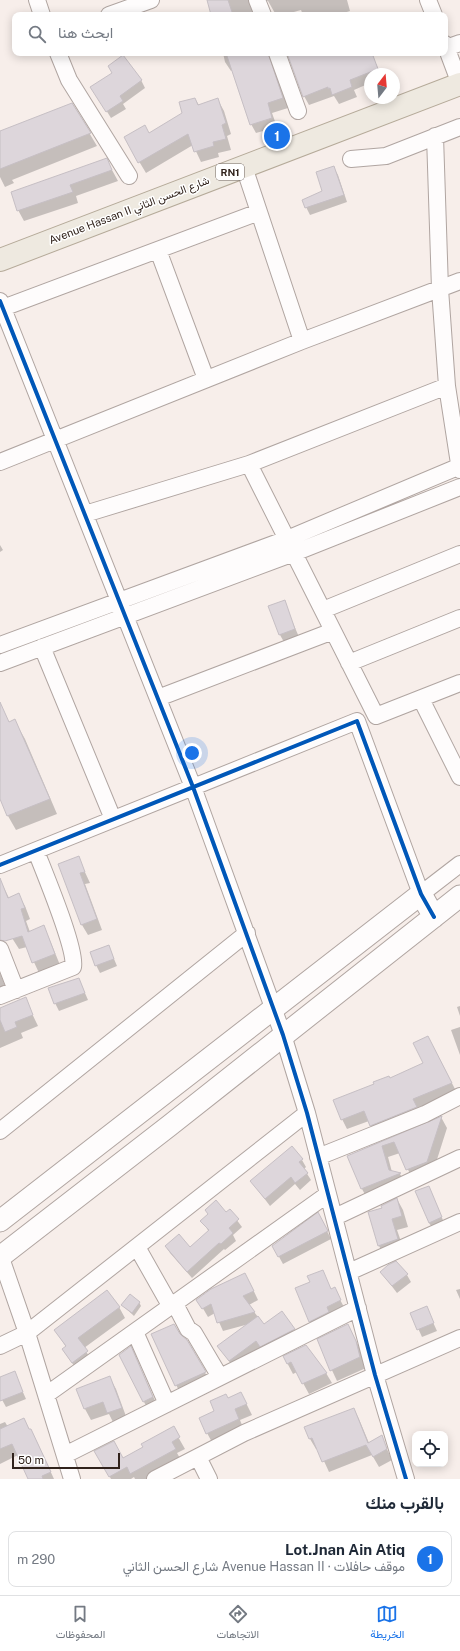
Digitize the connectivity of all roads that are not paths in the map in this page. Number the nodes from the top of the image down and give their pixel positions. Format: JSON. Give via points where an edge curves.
{"nodes":[{"id":1,"x":37,"y":0,"type":"edge"},
{"id":2,"x":151,"y":0,"type":"edge"},
{"id":3,"x":257,"y":0,"type":"edge"},
{"id":4,"x":428,"y":0,"type":"edge"},
{"id":5,"x":41,"y":12,"type":"edge"},
{"id":6,"x":117,"y":12,"type":"edge"},
{"id":7,"x":262,"y":12,"type":"edge"},
{"id":8,"x":433,"y":12,"type":"edge"},
{"id":9,"x":450,"y":45,"type":"edge"},
{"id":10,"x":59,"y":56,"type":"edge"},
{"id":11,"x":278,"y":56,"type":"edge"},
{"id":12,"x":460,"y":84,"type":"edge"},
{"id":13,"x":298,"y":111,"type":"dead end"},
{"id":14,"x":460,"y":127,"type":"edge"},
{"id":15,"x":435,"y":136,"type":"junction"},
{"id":16,"x":351,"y":159,"type":"dead end"},
{"id":17,"x":244,"y":166,"type":"junction"},
{"id":18,"x":129,"y":176,"type":"dead end"},
{"id":19,"x":259,"y":212,"type":"junction"},
{"id":20,"x":158,"y":250,"type":"junction"},
{"id":21,"x":0,"y":260,"type":"edge"},
{"id":22,"x":460,"y":281,"type":"edge"},
{"id":23,"x":440,"y":289,"type":"junction"},
{"id":24,"x":1,"y":306,"type":"edge"},
{"id":25,"x":302,"y":341,"type":"junction"},
{"id":26,"x":206,"y":379,"type":"junction"},
{"id":27,"x":446,"y":386,"type":"junction"},
{"id":28,"x":55,"y":440,"type":"junction"},
{"id":29,"x":0,"y":462,"type":"edge"},
{"id":30,"x":249,"y":464,"type":"junction"},
{"id":31,"x":460,"y":468,"type":"edge"},
{"id":32,"x":460,"y":487,"type":"edge"},
{"id":33,"x":85,"y":514,"type":"junction"},
{"id":34,"x":290,"y":546,"type":"junction"},
{"id":35,"x":460,"y":554,"type":"edge"},
{"id":36,"x":119,"y":601,"type":"junction"},
{"id":37,"x":323,"y":610,"type":"junction"},
{"id":38,"x":125,"y":616,"type":"junction"},
{"id":39,"x":460,"y":618,"type":"edge"},
{"id":40,"x":333,"y":631,"type":"junction"},
{"id":41,"x":0,"y":645,"type":"edge"},
{"id":42,"x":42,"y":647,"type":"junction"},
{"id":43,"x":0,"y":663,"type":"edge"},
{"id":44,"x":349,"y":663,"type":"junction"},
{"id":45,"x":460,"y":683,"type":"edge"},
{"id":46,"x":158,"y":698,"type":"junction"},
{"id":47,"x":421,"y":699,"type":"junction"},
{"id":48,"x":460,"y":777,"type":"edge"},
{"id":49,"x":193,"y":787,"type":"junction"},
{"id":50,"x":113,"y":819,"type":"junction"},
{"id":51,"x":36,"y":851,"type":"junction"},
{"id":52,"x":460,"y":864,"type":"edge"},
{"id":53,"x":0,"y":865,"type":"edge"},
{"id":54,"x":421,"y":894,"type":"junction"},
{"id":55,"x":460,"y":896,"type":"edge"},
{"id":56,"x":434,"y":917,"type":"junction"},
{"id":57,"x":247,"y":933,"type":"junction"},
{"id":58,"x":0,"y":949,"type":"edge"},
{"id":59,"x":16,"y":990,"type":"junction"},
{"id":60,"x":0,"y":996,"type":"edge"},
{"id":61,"x":273,"y":1008,"type":"junction"},
{"id":62,"x":283,"y":1036,"type":"junction"},
{"id":63,"x":460,"y":1096,"type":"edge"},
{"id":64,"x":307,"y":1113,"type":"junction"},
{"id":65,"x":0,"y":1131,"type":"edge"},
{"id":66,"x":318,"y":1156,"type":"junction"},
{"id":67,"x":460,"y":1158,"type":"edge"},
{"id":68,"x":328,"y":1194,"type":"junction"},
{"id":69,"x":334,"y":1217,"type":"junction"},
{"id":70,"x":0,"y":1221,"type":"edge"},
{"id":71,"x":460,"y":1222,"type":"edge"},
{"id":72,"x":137,"y":1247,"type":"junction"},
{"id":73,"x":0,"y":1256,"type":"edge"},
{"id":74,"x":349,"y":1272,"type":"junction"},
{"id":75,"x":173,"y":1305,"type":"junction"},
{"id":76,"x":358,"y":1308,"type":"junction"},
{"id":77,"x":135,"y":1332,"type":"junction"},
{"id":78,"x":27,"y":1333,"type":"junction"},
{"id":79,"x":460,"y":1338,"type":"edge"},
{"id":80,"x":0,"y":1346,"type":"edge"},
{"id":81,"x":375,"y":1375,"type":"junction"},
{"id":82,"x":220,"y":1377,"type":"junction"},
{"id":83,"x":46,"y":1395,"type":"junction"},
{"id":84,"x":167,"y":1404,"type":"junction"},
{"id":85,"x":65,"y":1455,"type":"junction"},
{"id":86,"x":198,"y":1456,"type":"junction"},
{"id":87,"x":72,"y":1479,"type":"edge"},
{"id":88,"x":155,"y":1479,"type":"edge"},
{"id":89,"x":209,"y":1479,"type":"edge"},
{"id":90,"x":406,"y":1479,"type":"edge"}],
"edges":[{"from":1,"to":5,"type":"street"},
{"from":2,"to":6,"type":"street"},
{"from":3,"to":7,"type":"street"},
{"from":4,"to":8,"type":"street"},
{"from":9,"to":12,"type":"street"},
{"from":10,"to":18,"type":"street","via":[[69,80]]},
{"from":11,"to":13,"type":"street"},
{"from":12,"to":17,"type":"main road","name":"Avenue Hassan II شارع الحسن الثاني","number":"RN1"},
{"from":14,"to":15,"type":"street"},
{"from":15,"to":16,"type":"street","via":[[386,156]]},
{"from":15,"to":23,"type":"street"},
{"from":17,"to":19,"type":"street"},
{"from":17,"to":21,"type":"main road","name":"Avenue Hassan II شارع الحسن الثاني","number":"RN1"},
{"from":19,"to":20,"type":"street"},
{"from":19,"to":25,"type":"street"},
{"from":20,"to":24,"type":"street"},
{"from":20,"to":26,"type":"street"},
{"from":22,"to":23,"type":"street"},
{"from":23,"to":25,"type":"street"},
{"from":23,"to":27,"type":"street"},
{"from":24,"to":28,"type":"street"},
{"from":25,"to":26,"type":"street"},
{"from":26,"to":28,"type":"street"},
{"from":27,"to":30,"type":"street"},
{"from":27,"to":31,"type":"street"},
{"from":28,"to":29,"type":"street"},
{"from":28,"to":33,"type":"street"},
{"from":30,"to":33,"type":"street"},
{"from":30,"to":34,"type":"street"},
{"from":31,"to":34,"type":"street"},
{"from":32,"to":34,"type":"street"},
{"from":33,"to":36,"type":"street"},
{"from":34,"to":36,"type":"street"},
{"from":34,"to":37,"type":"street"},
{"from":34,"to":38,"type":"street"},
{"from":35,"to":37,"type":"street"},
{"from":36,"to":38,"type":"street"},
{"from":36,"to":41,"type":"street"},
{"from":37,"to":40,"type":"street"},
{"from":38,"to":42,"type":"street"},
{"from":38,"to":46,"type":"street"},
{"from":39,"to":44,"type":"street"},
{"from":40,"to":44,"type":"street"},
{"from":40,"to":46,"type":"street"},
{"from":42,"to":43,"type":"street"},
{"from":42,"to":50,"type":"street"},
{"from":44,"to":47,"type":"street","via":[[376,716]]},
{"from":45,"to":47,"type":"street"},
{"from":46,"to":49,"type":"street"},
{"from":47,"to":48,"type":"street"},
{"from":49,"to":50,"type":"street"},
{"from":49,"to":54,"type":"street","via":[[357,721]]},
{"from":49,"to":57,"type":"street"},
{"from":50,"to":51,"type":"street"},
{"from":51,"to":53,"type":"street"},
{"from":51,"to":59,"type":"street","via":[[68,939],[74,964],[71,969]]},
{"from":52,"to":54,"type":"street"},
{"from":54,"to":56,"type":"street"},
{"from":54,"to":61,"type":"street"},
{"from":55,"to":56,"type":"street"},
{"from":56,"to":62,"type":"street"},
{"from":57,"to":61,"type":"street"},
{"from":57,"to":65,"type":"street"},
{"from":58,"to":59,"type":"street"},
{"from":59,"to":60,"type":"street"},
{"from":61,"to":62,"type":"street"},
{"from":61,"to":70,"type":"street"},
{"from":62,"to":64,"type":"street"},
{"from":62,"to":73,"type":"street"},
{"from":63,"to":66,"type":"street","via":[[425,1114]]},
{"from":64,"to":66,"type":"street"},
{"from":64,"to":72,"type":"street"},
{"from":66,"to":68,"type":"street"},
{"from":67,"to":69,"type":"street"},
{"from":68,"to":69,"type":"street"},
{"from":68,"to":75,"type":"street"},
{"from":69,"to":74,"type":"street"},
{"from":71,"to":74,"type":"street"},
{"from":72,"to":75,"type":"street"},
{"from":72,"to":78,"type":"street"},
{"from":73,"to":78,"type":"street"},
{"from":74,"to":76,"type":"street"},
{"from":75,"to":77,"type":"street"},
{"from":75,"to":82,"type":"street","via":[[188,1329],[194,1333]]},
{"from":76,"to":81,"type":"street"},
{"from":76,"to":82,"type":"street"},
{"from":77,"to":83,"type":"street"},
{"from":77,"to":84,"type":"street"},
{"from":78,"to":80,"type":"street"},
{"from":78,"to":83,"type":"street"},
{"from":79,"to":81,"type":"street"},
{"from":81,"to":86,"type":"street","via":[[244,1432]]},
{"from":81,"to":90,"type":"street"},
{"from":82,"to":84,"type":"street"},
{"from":83,"to":85,"type":"street"},
{"from":84,"to":85,"type":"street"},
{"from":85,"to":87,"type":"street"},
{"from":86,"to":88,"type":"street"},
{"from":86,"to":89,"type":"street"}]}
